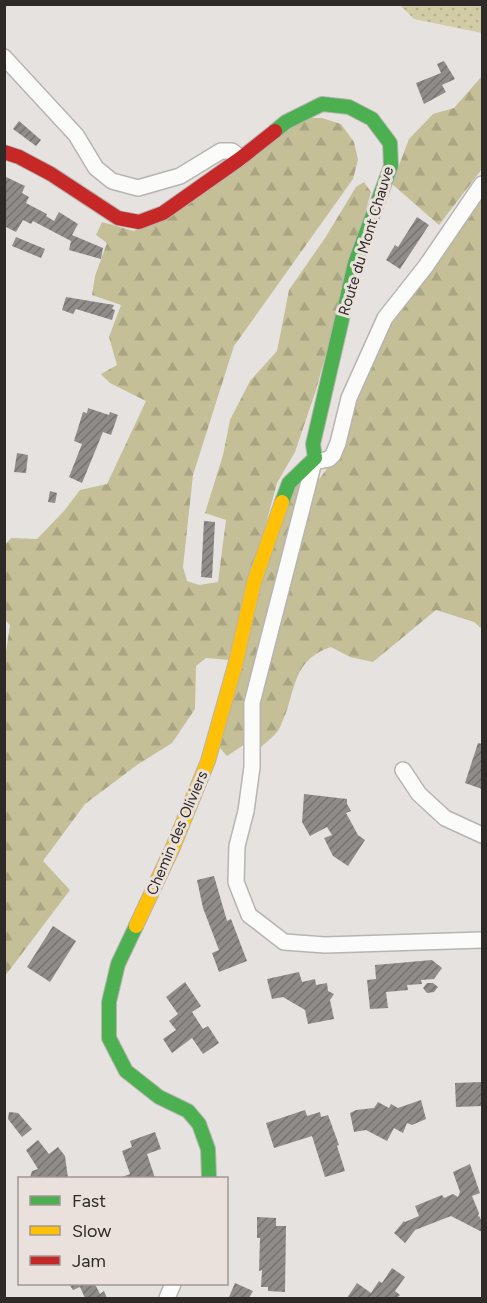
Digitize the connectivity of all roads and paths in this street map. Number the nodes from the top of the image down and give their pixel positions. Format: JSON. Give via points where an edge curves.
{"nodes":[{"id":1,"x":4,"y":57,"type":"edge"},
{"id":2,"x":4,"y":152,"type":"edge"},
{"id":3,"x":241,"y":158,"type":"junction"},
{"id":4,"x":483,"y":184,"type":"edge"},
{"id":5,"x":315,"y":458,"type":"junction"},
{"id":6,"x":403,"y":770,"type":"dead end"},
{"id":7,"x":483,"y":835,"type":"edge"},
{"id":8,"x":483,"y":940,"type":"edge"},
{"id":9,"x":209,"y":1177,"type":"edge"},
{"id":10,"x":174,"y":1285,"type":"edge"},
{"id":11,"x":167,"y":1299,"type":"edge"}],
"edges":[{"from":1,"to":3,"type":"street","via":[[76,135],[96,168],[112,181],[138,188],[180,176],[221,150],[232,151]]},
{"from":2,"to":3,"type":"street","name":"Route du Mont Chauve","via":[[51,174],[118,218],[139,222],[163,213]]},
{"from":3,"to":5,"type":"street","name":"Route du Mont Chauve","via":[[286,122],[322,104],[349,107],[372,119],[390,143],[391,166],[356,263],[338,332],[314,444]]},
{"from":4,"to":5,"type":"street","via":[[385,318],[349,398],[333,455],[324,461]]},
{"from":5,"to":8,"type":"street","via":[[252,703],[252,767],[237,846],[236,882],[249,915],[284,942],[326,945]]},
{"from":5,"to":9,"type":"street","name":"Chemin des Oliviers","via":[[288,483],[254,582],[208,761],[118,964],[109,1002],[109,1038],[126,1071],[159,1097],[188,1111],[199,1124],[208,1149]]},
{"from":6,"to":7,"type":"street","via":[[419,794],[445,818]]},
{"from":10,"to":11,"type":"street"}]}
